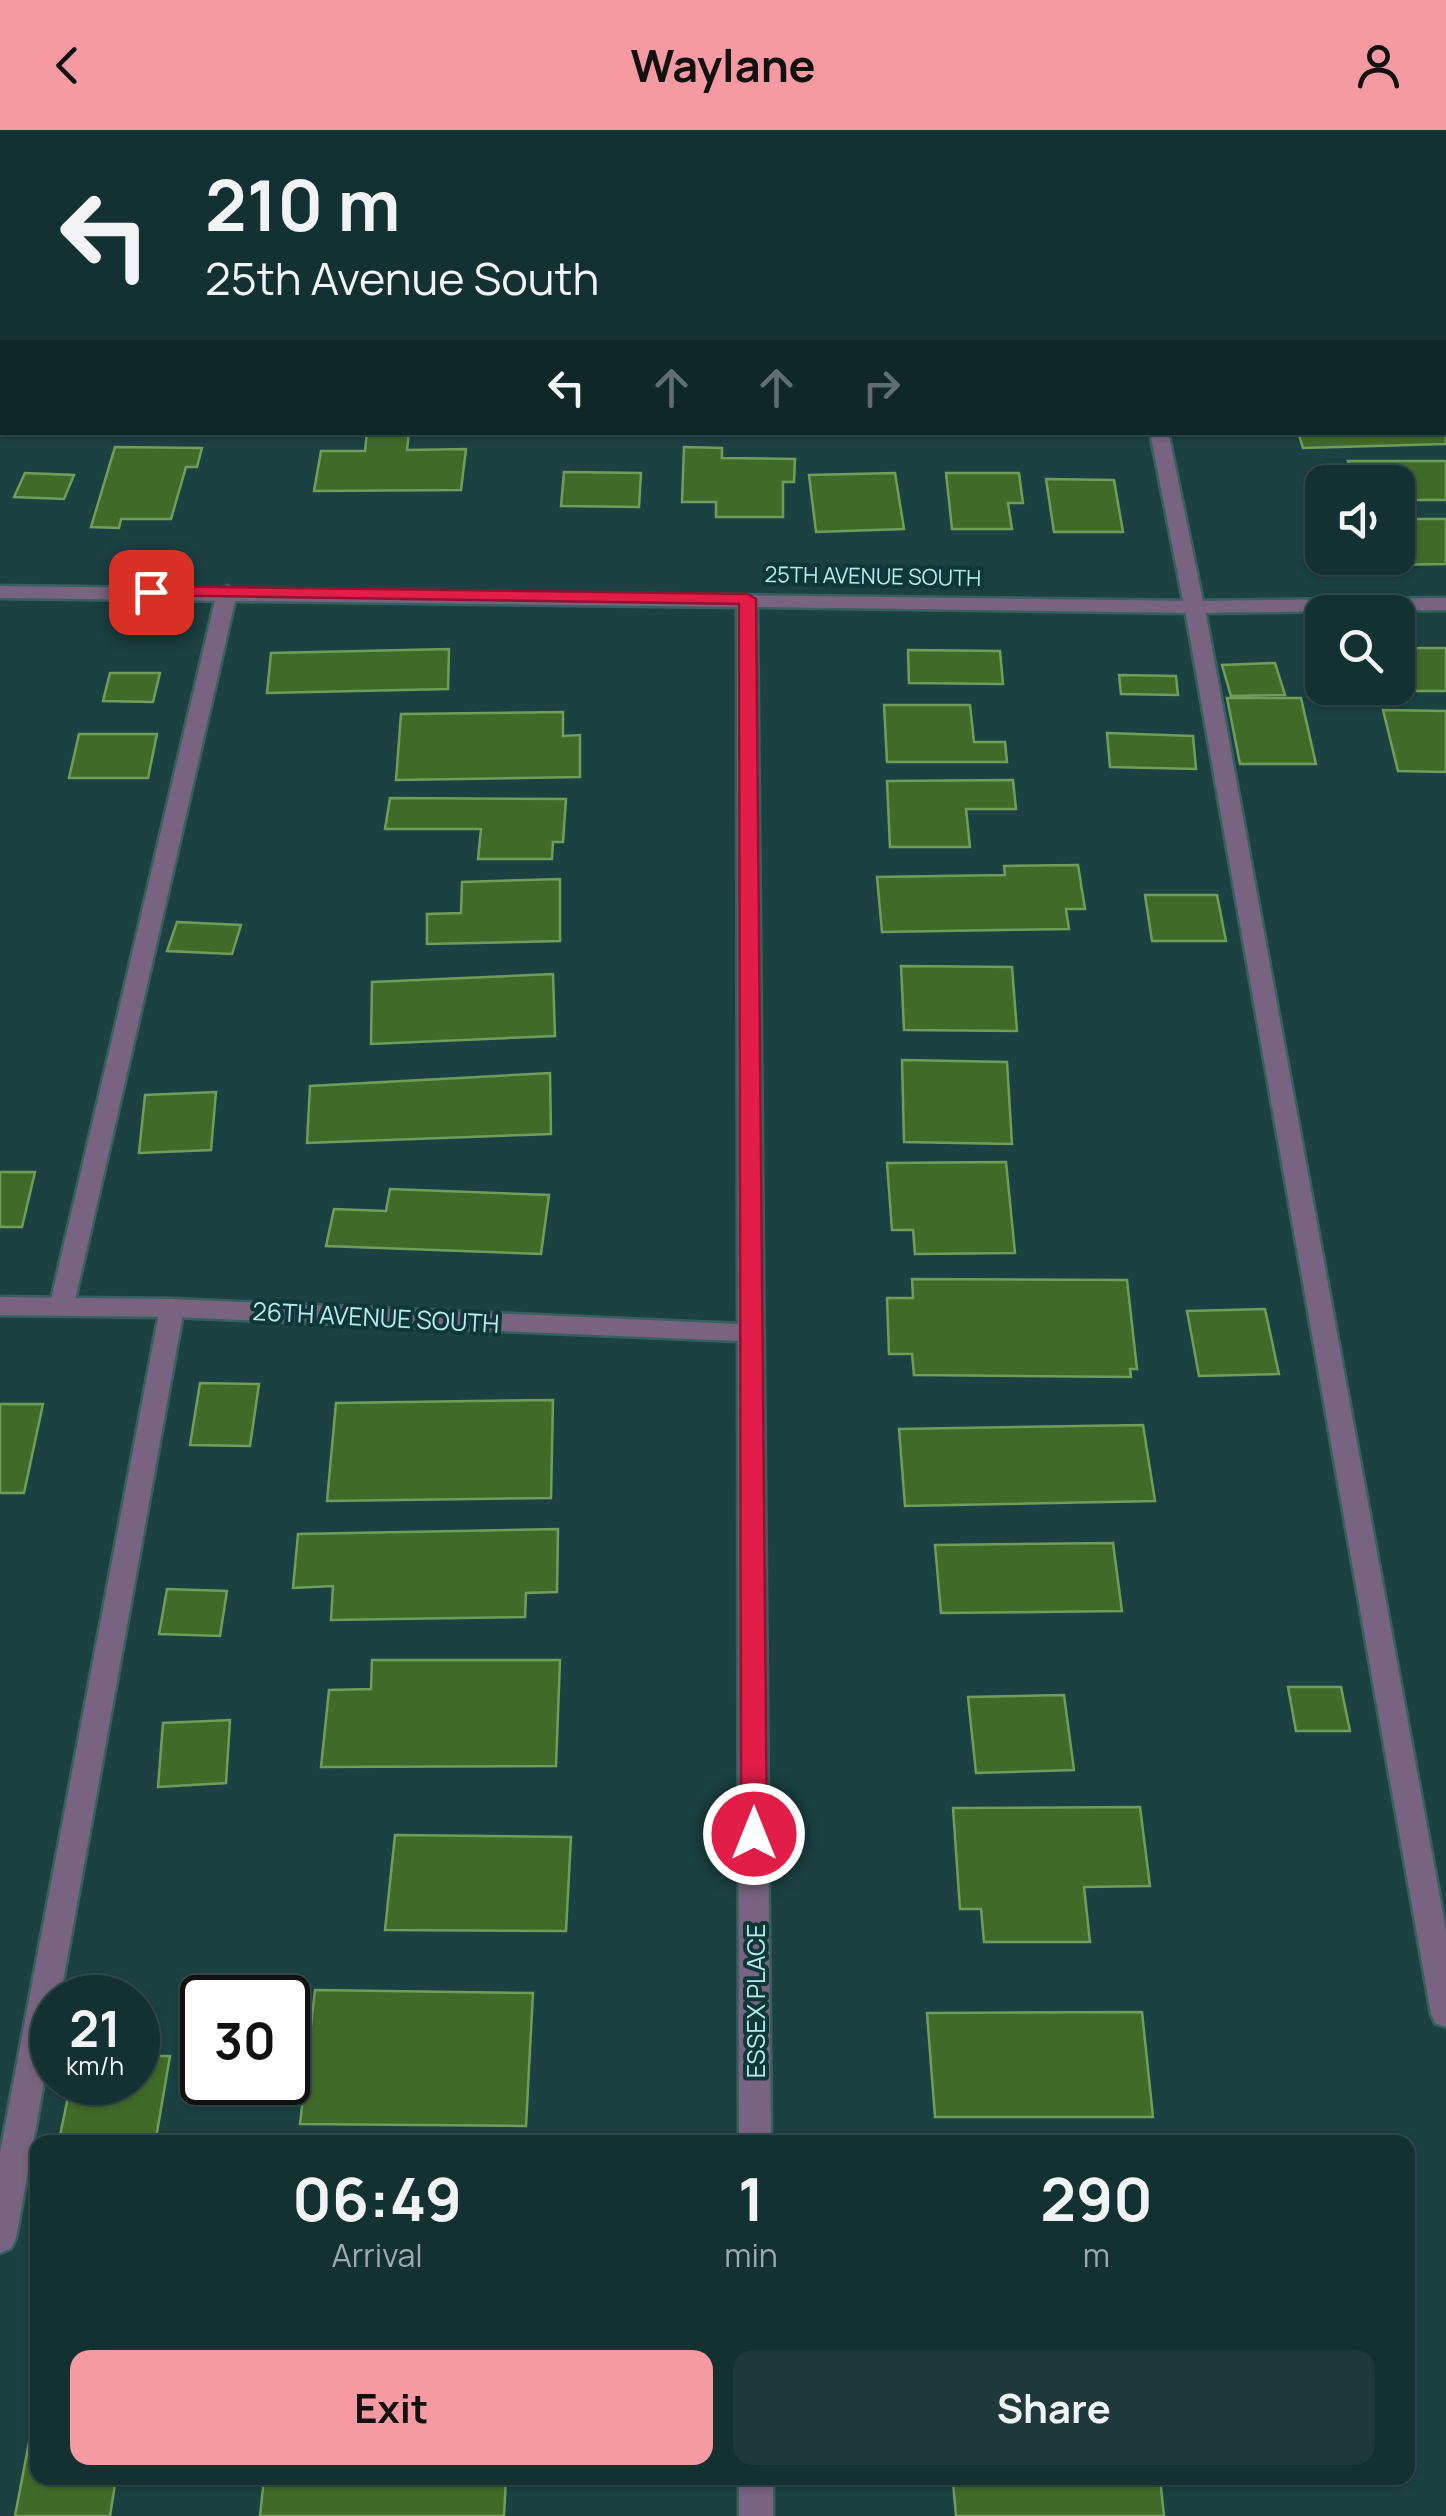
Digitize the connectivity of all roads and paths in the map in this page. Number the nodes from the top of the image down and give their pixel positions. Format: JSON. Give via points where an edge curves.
{"nodes":[{"id":1,"x":1160,"y":435,"type":"edge"},
{"id":2,"x":0,"y":592,"type":"edge"},
{"id":3,"x":227,"y":592,"type":"junction"},
{"id":4,"x":748,"y":599,"type":"junction"},
{"id":5,"x":1446,"y":604,"type":"edge"},
{"id":6,"x":1194,"y":607,"type":"junction"},
{"id":7,"x":62,"y":1304,"type":"junction"},
{"id":8,"x":0,"y":1306,"type":"edge"},
{"id":9,"x":172,"y":1308,"type":"junction"},
{"id":10,"x":752,"y":1333,"type":"junction"},
{"id":11,"x":1446,"y":2014,"type":"edge"},
{"id":12,"x":755,"y":2135,"type":"edge"},
{"id":13,"x":0,"y":2238,"type":"edge"},
{"id":14,"x":756,"y":2485,"type":"edge"},
{"id":15,"x":756,"y":2516,"type":"edge"}],
"edges":[{"from":1,"to":6,"type":"street"},
{"from":2,"to":3,"type":"street","name":"25TH AVENUE SOUTH"},
{"from":3,"to":4,"type":"street","name":"25TH AVENUE SOUTH"},
{"from":3,"to":7,"type":"street"},
{"from":4,"to":6,"type":"street","name":"25TH AVENUE SOUTH"},
{"from":4,"to":10,"type":"street","name":"ESSEX PLACE"},
{"from":5,"to":6,"type":"street","name":"25TH AVENUE SOUTH"},
{"from":6,"to":11,"type":"street"},
{"from":7,"to":8,"type":"street","name":"26TH AVENUE SOUTH"},
{"from":7,"to":9,"type":"street","name":"26TH AVENUE SOUTH"},
{"from":9,"to":10,"type":"street","name":"26TH AVENUE SOUTH"},
{"from":9,"to":13,"type":"street"},
{"from":10,"to":12,"type":"street","name":"ESSEX PLACE"},
{"from":14,"to":15,"type":"street"}]}
